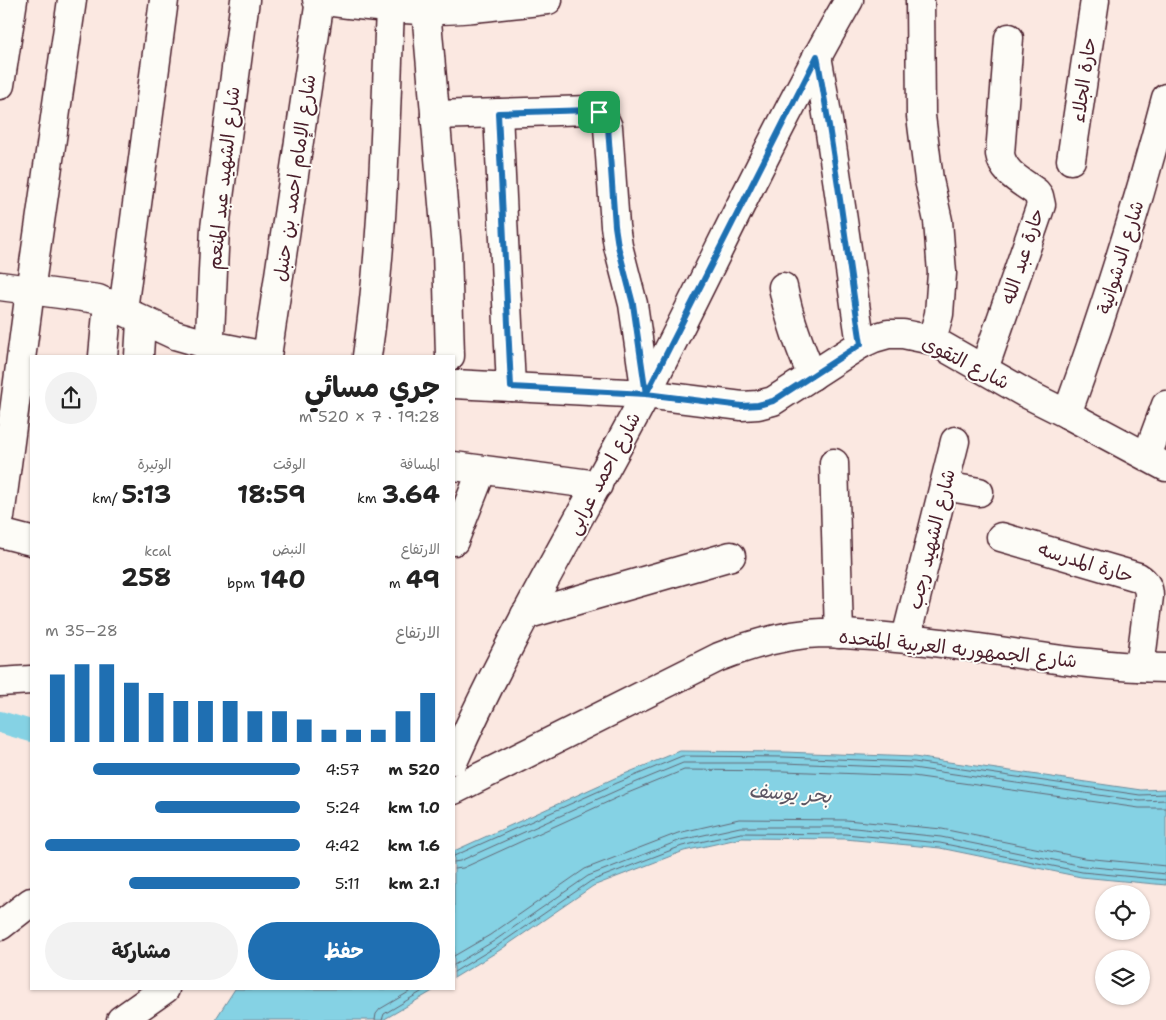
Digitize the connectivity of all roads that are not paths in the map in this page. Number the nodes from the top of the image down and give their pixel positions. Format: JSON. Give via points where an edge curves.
{"nodes":[{"id":1,"x":13,"y":0,"type":"edge"},
{"id":2,"x":72,"y":0,"type":"edge"},
{"id":3,"x":164,"y":0,"type":"edge"},
{"id":4,"x":245,"y":0,"type":"edge"},
{"id":5,"x":318,"y":0,"type":"edge"},
{"id":6,"x":548,"y":0,"type":"edge"},
{"id":7,"x":849,"y":0,"type":"edge"},
{"id":8,"x":920,"y":0,"type":"edge"},
{"id":9,"x":1095,"y":0,"type":"edge"},
{"id":10,"x":390,"y":8,"type":"junction"},
{"id":11,"x":426,"y":10,"type":"junction"},
{"id":12,"x":1009,"y":38,"type":"dead end"},
{"id":13,"x":817,"y":56,"type":"junction"},
{"id":14,"x":0,"y":85,"type":"edge"},
{"id":15,"x":1166,"y":98,"type":"edge"},
{"id":16,"x":498,"y":113,"type":"junction"},
{"id":17,"x":435,"y":115,"type":"junction"},
{"id":18,"x":1071,"y":160,"type":"dead end"},
{"id":19,"x":0,"y":286,"type":"edge"},
{"id":20,"x":783,"y":287,"type":"dead end"},
{"id":21,"x":30,"y":291,"type":"junction"},
{"id":22,"x":124,"y":311,"type":"junction"},
{"id":23,"x":932,"y":340,"type":"junction"},
{"id":24,"x":861,"y":344,"type":"junction"},
{"id":25,"x":209,"y":351,"type":"edge"},
{"id":26,"x":103,"y":355,"type":"edge"},
{"id":27,"x":139,"y":355,"type":"edge"},
{"id":28,"x":255,"y":355,"type":"edge"},
{"id":29,"x":266,"y":355,"type":"edge"},
{"id":30,"x":367,"y":355,"type":"edge"},
{"id":31,"x":450,"y":355,"type":"edge"},
{"id":32,"x":984,"y":369,"type":"junction"},
{"id":33,"x":812,"y":376,"type":"junction"},
{"id":34,"x":455,"y":384,"type":"edge"},
{"id":35,"x":511,"y":387,"type":"junction"},
{"id":36,"x":646,"y":394,"type":"junction"},
{"id":37,"x":1166,"y":405,"type":"edge"},
{"id":38,"x":1067,"y":414,"type":"junction"},
{"id":39,"x":956,"y":441,"type":"dead end"},
{"id":40,"x":1157,"y":462,"type":"edge"},
{"id":41,"x":834,"y":463,"type":"dead end"},
{"id":42,"x":455,"y":466,"type":"edge"},
{"id":43,"x":482,"y":470,"type":"junction"},
{"id":44,"x":598,"y":485,"type":"junction"},
{"id":45,"x":944,"y":486,"type":"junction"},
{"id":46,"x":979,"y":492,"type":"dead end"},
{"id":47,"x":0,"y":517,"type":"edge"},
{"id":48,"x":0,"y":533,"type":"edge"},
{"id":49,"x":1001,"y":536,"type":"dead end"},
{"id":50,"x":455,"y":538,"type":"edge"},
{"id":51,"x":30,"y":541,"type":"edge"},
{"id":52,"x":731,"y":556,"type":"dead end"},
{"id":53,"x":525,"y":615,"type":"junction"},
{"id":54,"x":839,"y":634,"type":"junction"},
{"id":55,"x":906,"y":638,"type":"junction"},
{"id":56,"x":1153,"y":668,"type":"edge"},
{"id":57,"x":30,"y":680,"type":"edge"},
{"id":58,"x":0,"y":682,"type":"edge"},
{"id":59,"x":455,"y":758,"type":"edge"},
{"id":60,"x":455,"y":789,"type":"edge"},
{"id":61,"x":30,"y":903,"type":"edge"},
{"id":62,"x":0,"y":926,"type":"edge"},
{"id":63,"x":164,"y":990,"type":"edge"},
{"id":64,"x":121,"y":1020,"type":"edge"}],
"edges":[{"from":1,"to":14,"type":"street"},
{"from":2,"to":21,"type":"street"},
{"from":3,"to":22,"type":"street"},
{"from":4,"to":25,"type":"street","name":"شارع الشهيد عبد المنعم","via":[[215,228]]},
{"from":5,"to":10,"type":"street"},
{"from":5,"to":29,"type":"street","name":"شارع الإمام احمد بن حنبل"},
{"from":6,"to":11,"type":"street"},
{"from":7,"to":13,"type":"street","name":"شارع احمد عرابى"},
{"from":8,"to":23,"type":"street","via":[[921,116],[938,221],[942,273],[939,314]]},
{"from":9,"to":18,"type":"street","name":"حارة الجلاء"},
{"from":10,"to":11,"type":"street"},
{"from":10,"to":30,"type":"street","via":[[379,254]]},
{"from":11,"to":17,"type":"street"},
{"from":12,"to":32,"type":"street","name":"حارة عبد الله","via":[[1001,161],[1008,172],[1036,192],[1041,205]]},
{"from":13,"to":24,"type":"street"},
{"from":13,"to":36,"type":"street","name":"شارع احمد عرابى"},
{"from":15,"to":38,"type":"street","name":"شارع الدشوانية","via":[[1127,238]]},
{"from":16,"to":17,"type":"street"},
{"from":16,"to":35,"type":"street"},
{"from":16,"to":36,"type":"street","via":[[590,110],[605,118],[615,226],[633,304]]},
{"from":17,"to":31,"type":"street","via":[[447,250]]},
{"from":19,"to":21,"type":"street"},
{"from":20,"to":33,"type":"street","via":[[796,337]]},
{"from":21,"to":22,"type":"street","via":[[86,297]]},
{"from":21,"to":47,"type":"street"},
{"from":22,"to":25,"type":"street"},
{"from":22,"to":26,"type":"street"},
{"from":22,"to":27,"type":"street"},
{"from":23,"to":24,"type":"street","name":"شارع التقوى","via":[[888,334]]},
{"from":23,"to":32,"type":"street","name":"شارع التقوى"},
{"from":24,"to":33,"type":"street","name":"شارع التقوى"},
{"from":25,"to":28,"type":"street"},
{"from":32,"to":38,"type":"street","name":"شارع التقوى"},
{"from":33,"to":36,"type":"street","name":"شارع التقوى","via":[[773,401],[758,405],[742,406]]},
{"from":34,"to":35,"type":"street","name":"شارع التقوى"},
{"from":35,"to":36,"type":"street","name":"شارع التقوى"},
{"from":36,"to":44,"type":"street","name":"شارع احمد عرابى"},
{"from":37,"to":40,"type":"street"},
{"from":38,"to":40,"type":"street","name":"شارع التقوى"},
{"from":39,"to":45,"type":"street","name":"شارع الشهيد رجب"},
{"from":41,"to":54,"type":"street"},
{"from":42,"to":43,"type":"street"},
{"from":43,"to":44,"type":"street"},
{"from":43,"to":50,"type":"street"},
{"from":44,"to":53,"type":"street","name":"شارع احمد عرابى"},
{"from":45,"to":46,"type":"street"},
{"from":45,"to":55,"type":"street","name":"شارع الشهيد رجب"},
{"from":48,"to":51,"type":"street"},
{"from":49,"to":56,"type":"street","name":"حارة المدرسه","via":[[1143,580],[1149,590]]},
{"from":52,"to":53,"type":"street"},
{"from":53,"to":59,"type":"street","name":"شارع احمد عرابى"},
{"from":54,"to":55,"type":"street","name":"شارع الجمهوريه العربية المتحده"},
{"from":54,"to":60,"type":"street","name":"شارع الجمهوريه العربية المتحده","via":[[780,638],[719,657]]},
{"from":55,"to":56,"type":"street","name":"شارع الجمهوريه العربية المتحده"},
{"from":57,"to":58,"type":"street"},
{"from":61,"to":62,"type":"street"},
{"from":63,"to":64,"type":"street"}]}
